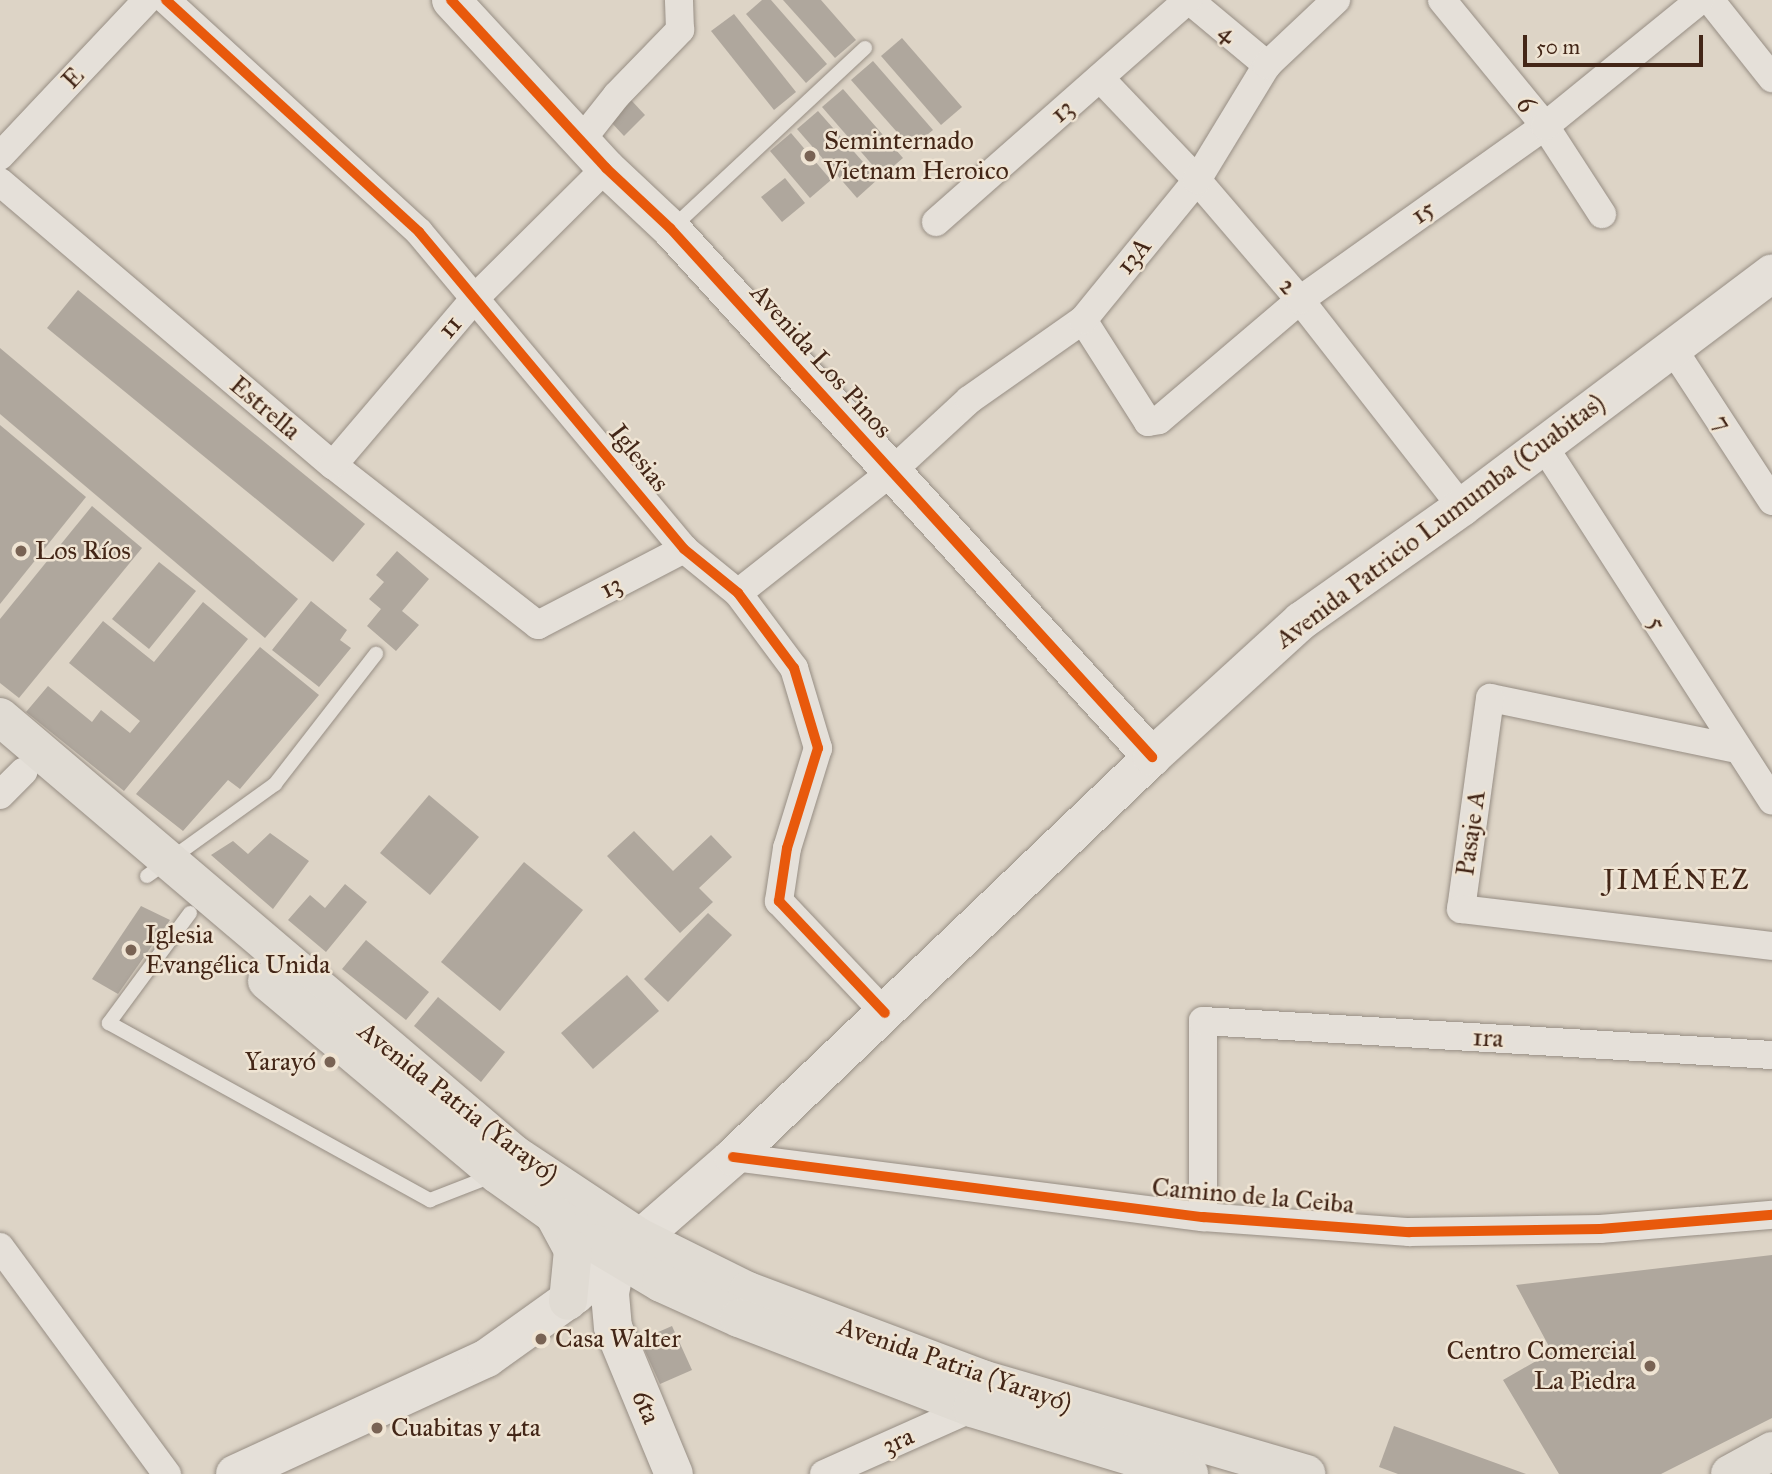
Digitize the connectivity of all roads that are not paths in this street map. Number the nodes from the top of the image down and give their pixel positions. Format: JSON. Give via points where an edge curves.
{"nodes":[{"id":1,"x":147,"y":0,"type":"edge"},
{"id":2,"x":166,"y":0,"type":"edge"},
{"id":3,"x":452,"y":0,"type":"edge"},
{"id":4,"x":679,"y":0,"type":"edge"},
{"id":5,"x":1189,"y":0,"type":"edge"},
{"id":6,"x":1336,"y":0,"type":"edge"},
{"id":7,"x":1441,"y":0,"type":"edge"},
{"id":8,"x":1700,"y":0,"type":"edge"},
{"id":9,"x":1710,"y":0,"type":"edge"},
{"id":10,"x":865,"y":48,"type":"dead end"},
{"id":11,"x":1267,"y":65,"type":"junction"},
{"id":12,"x":1100,"y":78,"type":"junction"},
{"id":13,"x":1772,"y":78,"type":"edge"},
{"id":14,"x":1545,"y":126,"type":"junction"},
{"id":15,"x":583,"y":138,"type":"junction"},
{"id":16,"x":0,"y":156,"type":"edge"},
{"id":17,"x":606,"y":168,"type":"junction"},
{"id":18,"x":1197,"y":180,"type":"junction"},
{"id":19,"x":0,"y":182,"type":"edge"},
{"id":20,"x":1602,"y":214,"type":"dead end"},
{"id":21,"x":936,"y":222,"type":"dead end"},
{"id":22,"x":670,"y":229,"type":"junction"},
{"id":23,"x":1772,"y":273,"type":"edge"},
{"id":24,"x":477,"y":296,"type":"junction"},
{"id":25,"x":1300,"y":300,"type":"junction"},
{"id":26,"x":1083,"y":320,"type":"junction"},
{"id":27,"x":1671,"y":346,"type":"junction"},
{"id":28,"x":1543,"y":445,"type":"junction"},
{"id":29,"x":332,"y":465,"type":"junction"},
{"id":30,"x":891,"y":472,"type":"junction"},
{"id":31,"x":1772,"y":501,"type":"edge"},
{"id":32,"x":1462,"y":507,"type":"junction"},
{"id":33,"x":684,"y":549,"type":"junction"},
{"id":34,"x":738,"y":593,"type":"junction"},
{"id":35,"x":538,"y":625,"type":"joint"},
{"id":36,"x":376,"y":654,"type":"dead end"},
{"id":37,"x":0,"y":717,"type":"edge"},
{"id":38,"x":1737,"y":749,"type":"junction"},
{"id":39,"x":1152,"y":757,"type":"junction"},
{"id":40,"x":8,"y":773,"type":"edge"},
{"id":41,"x":1772,"y":801,"type":"edge"},
{"id":42,"x":157,"y":869,"type":"junction"},
{"id":43,"x":190,"y":913,"type":"junction"},
{"id":44,"x":1772,"y":946,"type":"edge"},
{"id":45,"x":885,"y":1013,"type":"junction"},
{"id":46,"x":1772,"y":1055,"type":"edge"},
{"id":47,"x":733,"y":1157,"type":"junction"},
{"id":48,"x":505,"y":1164,"type":"junction"},
{"id":49,"x":552,"y":1211,"type":"junction"},
{"id":50,"x":1772,"y":1215,"type":"edge"},
{"id":51,"x":1203,"y":1217,"type":"junction"},
{"id":52,"x":0,"y":1247,"type":"edge"},
{"id":53,"x":628,"y":1247,"type":"junction"},
{"id":54,"x":568,"y":1301,"type":"junction"},
{"id":55,"x":972,"y":1408,"type":"junction"},
{"id":56,"x":1772,"y":1451,"type":"edge"},
{"id":57,"x":278,"y":1466,"type":"edge"},
{"id":58,"x":1732,"y":1469,"type":"edge"},
{"id":59,"x":167,"y":1474,"type":"edge"},
{"id":60,"x":235,"y":1474,"type":"edge"},
{"id":61,"x":674,"y":1474,"type":"edge"},
{"id":62,"x":824,"y":1474,"type":"edge"},
{"id":63,"x":1189,"y":1474,"type":"edge"},
{"id":64,"x":1306,"y":1474,"type":"edge"}],
"edges":[{"from":1,"to":16,"type":"street","name":"E"},
{"from":2,"to":24,"type":"street","name":"Iglesias","via":[[419,232]]},
{"from":3,"to":15,"type":"main road","name":"Avenida Los Pinos"},
{"from":4,"to":15,"type":"street","via":[[680,30]]},
{"from":5,"to":11,"type":"street","name":"4"},
{"from":5,"to":12,"type":"street","name":"13"},
{"from":6,"to":11,"type":"street","name":"13A"},
{"from":7,"to":14,"type":"street","name":"6"},
{"from":8,"to":14,"type":"street","name":"15"},
{"from":9,"to":13,"type":"street"},
{"from":10,"to":22,"type":"lane"},
{"from":11,"to":18,"type":"street","name":"13A"},
{"from":12,"to":18,"type":"street","name":"2"},
{"from":12,"to":21,"type":"street","name":"13"},
{"from":14,"to":20,"type":"street","name":"6"},
{"from":14,"to":25,"type":"street","name":"15"},
{"from":15,"to":17,"type":"main road","name":"Avenida Los Pinos"},
{"from":17,"to":22,"type":"main road","name":"Avenida Los Pinos"},
{"from":17,"to":24,"type":"street","name":"11"},
{"from":18,"to":25,"type":"street","name":"2"},
{"from":18,"to":26,"type":"street","name":"13A"},
{"from":19,"to":29,"type":"street","name":"Estrella"},
{"from":22,"to":30,"type":"main road","name":"Avenida Los Pinos"},
{"from":23,"to":27,"type":"main road","name":"Avenida Patricio Lumumba (Cuabitas)"},
{"from":24,"to":29,"type":"street","name":"11"},
{"from":24,"to":33,"type":"street","name":"Iglesias"},
{"from":25,"to":26,"type":"street","name":"15","via":[[1160,420],[1147,422]]},
{"from":25,"to":32,"type":"street","name":"2"},
{"from":26,"to":30,"type":"street","name":"13A","via":[[969,400]]},
{"from":27,"to":28,"type":"main road","name":"Avenida Patricio Lumumba (Cuabitas)"},
{"from":27,"to":31,"type":"street","name":"7"},
{"from":28,"to":32,"type":"main road","name":"Avenida Patricio Lumumba (Cuabitas)"},
{"from":28,"to":38,"type":"street","name":"5"},
{"from":29,"to":35,"type":"street","name":"Estrella"},
{"from":30,"to":34,"type":"street"},
{"from":30,"to":39,"type":"main road","name":"Avenida Los Pinos"},
{"from":32,"to":39,"type":"main road","name":"Avenida Patricio Lumumba (Cuabitas)","via":[[1301,621]]},
{"from":33,"to":34,"type":"street","name":"Iglesias"},
{"from":33,"to":35,"type":"street","name":"13"},
{"from":34,"to":45,"type":"street","name":"Iglesias","via":[[794,668],[818,748],[786,848],[779,901]]},
{"from":36,"to":42,"type":"lane","via":[[275,784]]},
{"from":37,"to":42,"type":"main road","name":"Avenida Patria (Yarayó)"},
{"from":38,"to":41,"type":"street","name":"5"},
{"from":38,"to":44,"type":"street","name":"Pasaje A","via":[[1490,698],[1461,909]]},
{"from":39,"to":45,"type":"main road","name":"Avenida Patricio Lumumba (Cuabitas)"},
{"from":40,"to":42,"type":"main road","name":"Avenida Patria (Yarayó)"},
{"from":42,"to":43,"type":"main road","name":"Avenida Patria (Yarayó)"},
{"from":42,"to":48,"type":"main road","name":"Avenida Patria (Yarayó)"},
{"from":43,"to":48,"type":"main road","name":"Avenida Patria (Yarayó)","via":[[350,1054]]},
{"from":43,"to":48,"type":"lane","via":[[109,1023],[430,1200]]},
{"from":45,"to":47,"type":"main road","name":"Avenida Patricio Lumumba (Cuabitas)"},
{"from":46,"to":51,"type":"street","name":"1ra","via":[[1203,1021]]},
{"from":47,"to":51,"type":"street","name":"Camino de la Ceiba"},
{"from":47,"to":53,"type":"main road","name":"Avenida Patricio Lumumba (Cuabitas)"},
{"from":48,"to":49,"type":"main road","name":"Avenida Patria (Yarayó)"},
{"from":48,"to":53,"type":"main road","name":"Avenida Patria (Yarayó)"},
{"from":49,"to":53,"type":"main road","name":"Avenida Patria (Yarayó)"},
{"from":49,"to":54,"type":"main road","via":[[573,1250]]},
{"from":50,"to":51,"type":"street","name":"Camino de la Ceiba","via":[[1600,1229],[1409,1232]]},
{"from":52,"to":59,"type":"street"},
{"from":53,"to":54,"type":"main road","name":"Avenida Patricio Lumumba (Cuabitas)"},
{"from":53,"to":55,"type":"main road","name":"Avenida Patria (Yarayó)","via":[[739,1318]]},
{"from":53,"to":61,"type":"main road","name":"6ta","via":[[610,1294],[613,1327]]},
{"from":53,"to":64,"type":"main road","name":"Avenida Patria (Yarayó)","via":[[982,1379]]},
{"from":54,"to":57,"type":"main road","name":"Avenida Patricio Lumumba (Cuabitas)","via":[[487,1358]]},
{"from":55,"to":62,"type":"street","name":"3ra"},
{"from":55,"to":63,"type":"main road","name":"Avenida Patria (Yarayó)"},
{"from":56,"to":58,"type":"main road"},
{"from":57,"to":60,"type":"main road","name":"Avenida Patricio Lumumba (Cuabitas)"}]}
